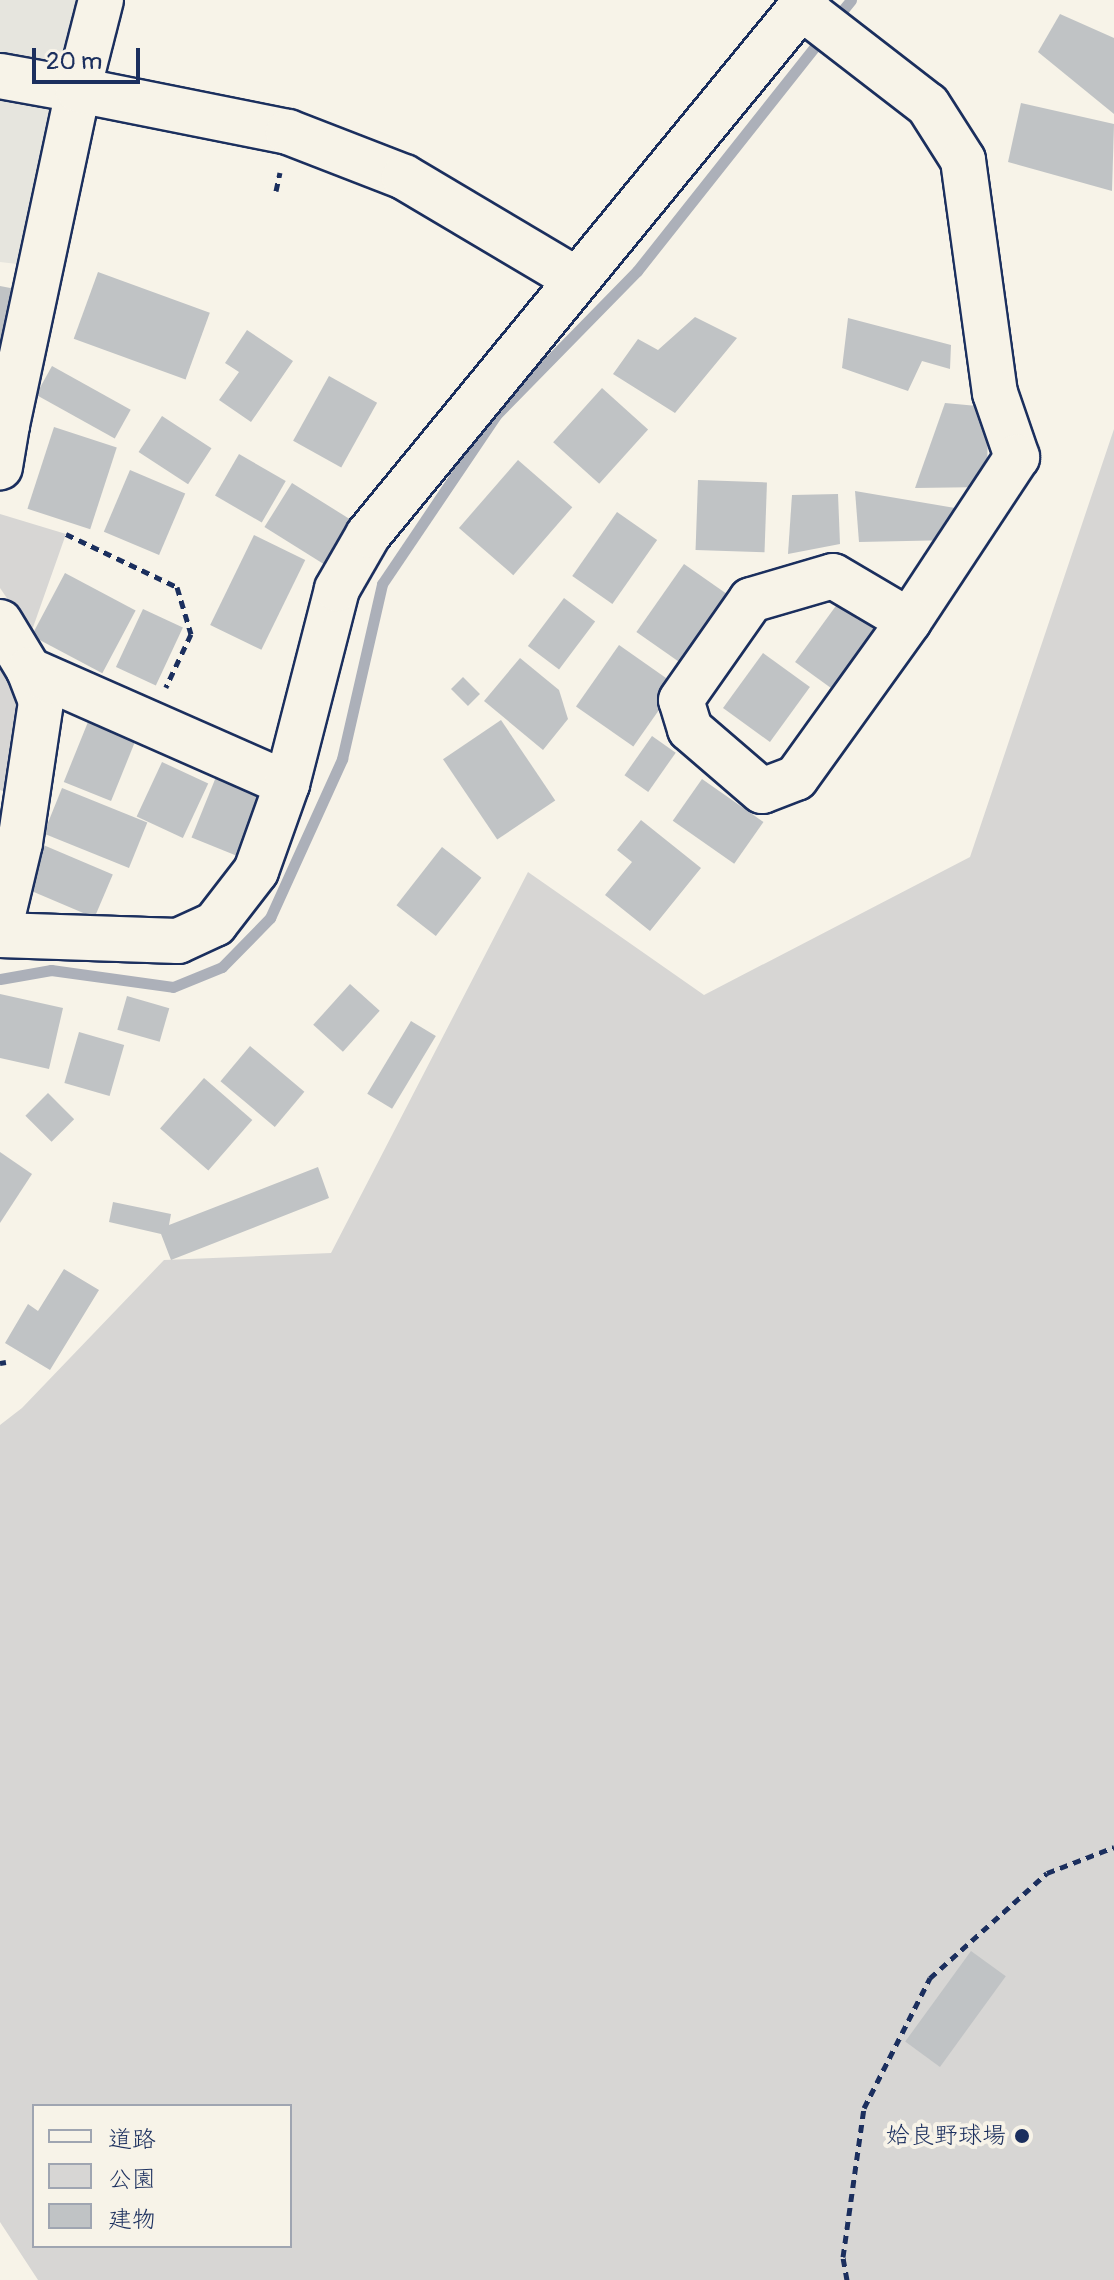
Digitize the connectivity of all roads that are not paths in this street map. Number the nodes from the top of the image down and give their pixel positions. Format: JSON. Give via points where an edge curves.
{"nodes":[{"id":1,"x":101,"y":0,"type":"edge"},
{"id":2,"x":804,"y":4,"type":"edge"},
{"id":3,"x":0,"y":76,"type":"edge"},
{"id":4,"x":78,"y":90,"type":"junction"},
{"id":5,"x":576,"y":279,"type":"junction"},
{"id":6,"x":2,"y":439,"type":"edge"},
{"id":7,"x":909,"y":621,"type":"junction"},
{"id":8,"x":0,"y":622,"type":"edge"},
{"id":9,"x":29,"y":670,"type":"junction"},
{"id":10,"x":287,"y":784,"type":"junction"},
{"id":11,"x":10,"y":839,"type":"edge"},
{"id":12,"x":0,"y":927,"type":"edge"},
{"id":13,"x":0,"y":935,"type":"edge"}],
"edges":[{"from":1,"to":4,"type":"street"},
{"from":2,"to":5,"type":"street"},
{"from":2,"to":7,"type":"street","via":[[928,105],[963,160],[995,393],[1017,457]]},
{"from":3,"to":4,"type":"street"},
{"from":4,"to":5,"type":"street","via":[[288,132],[404,177]]},
{"from":4,"to":6,"type":"street"},
{"from":5,"to":10,"type":"street","via":[[368,535],[337,589]]},
{"from":7,"to":7,"type":"street","via":[[796,778],[762,791],[690,729],[681,700],[751,600],[833,576]]},
{"from":8,"to":9,"type":"street"},
{"from":9,"to":10,"type":"street"},
{"from":9,"to":11,"type":"street","via":[[41,702]]},
{"from":10,"to":13,"type":"street","via":[[256,871],[215,924],[178,941]]},
{"from":11,"to":12,"type":"street"}]}
